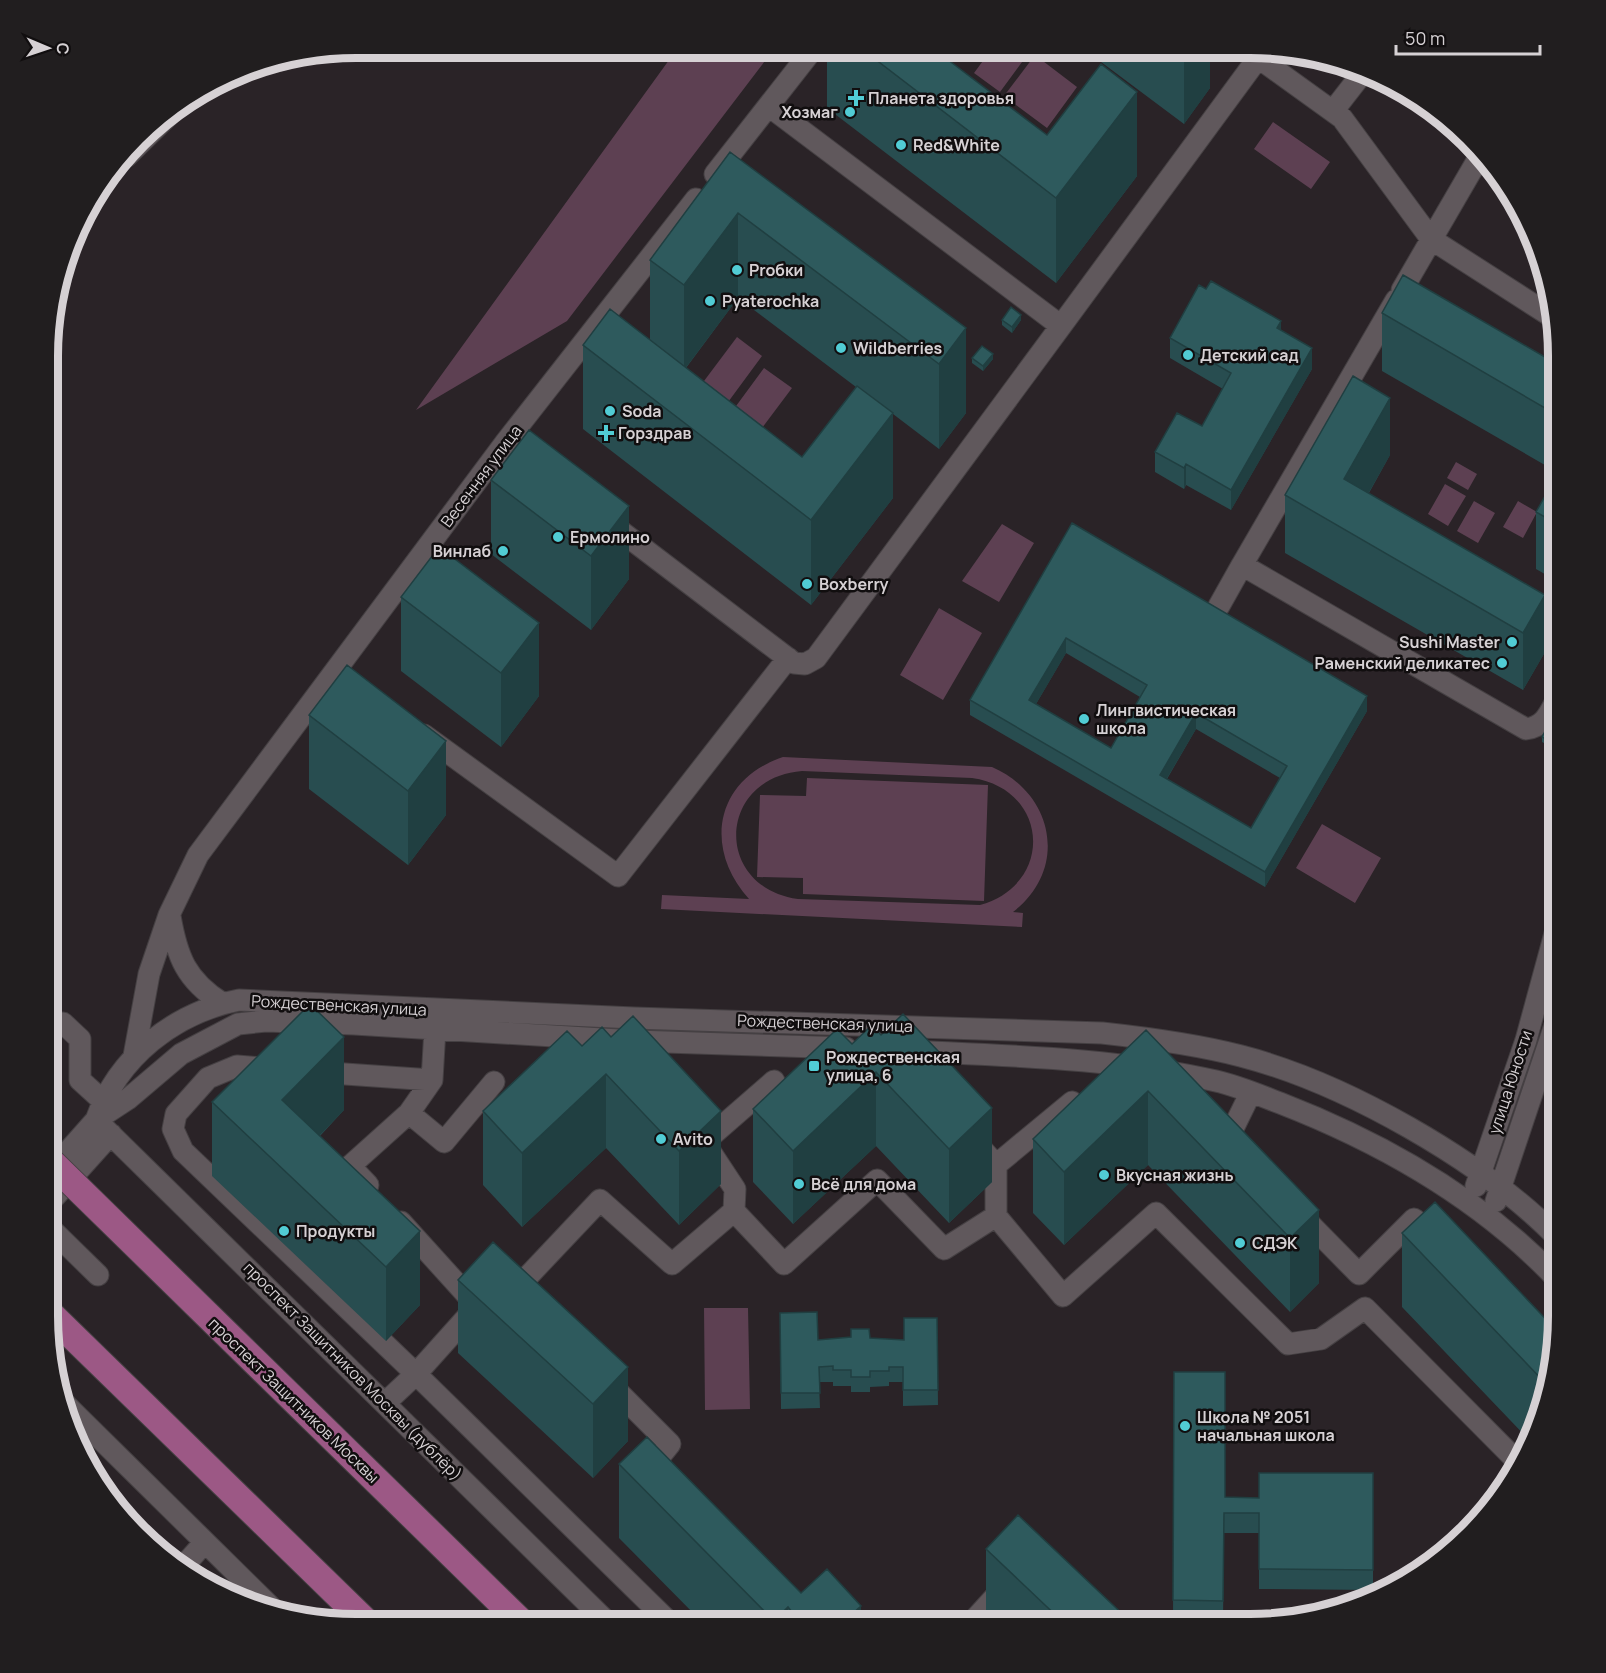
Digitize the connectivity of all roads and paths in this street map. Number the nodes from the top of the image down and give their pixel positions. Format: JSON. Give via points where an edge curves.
{"nodes":[{"id":1,"x":806,"y":58,"type":"edge"},
{"id":2,"x":1250,"y":58,"type":"edge"},
{"id":3,"x":1259,"y":58,"type":"edge"},
{"id":4,"x":1357,"y":79,"type":"edge"},
{"id":5,"x":769,"y":105,"type":"junction"},
{"id":6,"x":1333,"y":111,"type":"junction"},
{"id":7,"x":1475,"y":162,"type":"edge"},
{"id":8,"x":1431,"y":239,"type":"junction"},
{"id":9,"x":1402,"y":290,"type":"junction"},
{"id":10,"x":1430,"y":306,"type":"edge"},
{"id":11,"x":1544,"y":312,"type":"edge"},
{"id":12,"x":1061,"y":326,"type":"junction"},
{"id":13,"x":591,"y":509,"type":"edge"},
{"id":14,"x":1242,"y":565,"type":"junction"},
{"id":15,"x":1219,"y":606,"type":"edge"},
{"id":16,"x":788,"y":658,"type":"junction"},
{"id":17,"x":336,"y":670,"type":"junction"},
{"id":18,"x":354,"y":684,"type":"edge"},
{"id":19,"x":1548,"y":716,"type":"edge"},
{"id":20,"x":410,"y":725,"type":"edge"},
{"id":21,"x":170,"y":915,"type":"junction"},
{"id":22,"x":1548,"y":959,"type":"edge"},
{"id":23,"x":222,"y":1004,"type":"junction"},
{"id":24,"x":63,"y":1023,"type":"dead end"},
{"id":25,"x":435,"y":1029,"type":"junction"},
{"id":26,"x":634,"y":1041,"type":"junction"},
{"id":27,"x":134,"y":1056,"type":"junction"},
{"id":28,"x":1548,"y":1059,"type":"edge"},
{"id":29,"x":649,"y":1062,"type":"edge"},
{"id":30,"x":432,"y":1080,"type":"junction"},
{"id":31,"x":774,"y":1081,"type":"dead end"},
{"id":32,"x":494,"y":1082,"type":"dead end"},
{"id":33,"x":1251,"y":1092,"type":"junction"},
{"id":34,"x":1072,"y":1102,"type":"edge"},
{"id":35,"x":409,"y":1113,"type":"junction"},
{"id":36,"x":105,"y":1116,"type":"junction"},
{"id":37,"x":959,"y":1123,"type":"edge"},
{"id":38,"x":692,"y":1124,"type":"edge"},
{"id":39,"x":704,"y":1142,"type":"junction"},
{"id":40,"x":1244,"y":1156,"type":"edge"},
{"id":41,"x":996,"y":1165,"type":"junction"},
{"id":42,"x":58,"y":1167,"type":"edge"},
{"id":43,"x":58,"y":1173,"type":"edge"},
{"id":44,"x":1480,"y":1173,"type":"junction"},
{"id":45,"x":58,"y":1189,"type":"edge"},
{"id":46,"x":1500,"y":1189,"type":"junction"},
{"id":47,"x":1285,"y":1198,"type":"edge"},
{"id":48,"x":1470,"y":1203,"type":"junction"},
{"id":49,"x":734,"y":1211,"type":"junction"},
{"id":50,"x":996,"y":1216,"type":"junction"},
{"id":51,"x":1490,"y":1218,"type":"junction"},
{"id":52,"x":1548,"y":1229,"type":"edge"},
{"id":53,"x":58,"y":1236,"type":"edge"},
{"id":54,"x":1448,"y":1250,"type":"edge"},
{"id":55,"x":1548,"y":1269,"type":"edge"},
{"id":56,"x":1359,"y":1274,"type":"junction"},
{"id":57,"x":98,"y":1275,"type":"dead end"},
{"id":58,"x":515,"y":1290,"type":"junction"},
{"id":59,"x":477,"y":1306,"type":"junction"},
{"id":60,"x":531,"y":1306,"type":"edge"},
{"id":61,"x":1365,"y":1308,"type":"junction"},
{"id":62,"x":58,"y":1322,"type":"edge"},
{"id":63,"x":597,"y":1371,"type":"edge"},
{"id":64,"x":416,"y":1374,"type":"junction"},
{"id":65,"x":386,"y":1403,"type":"junction"},
{"id":66,"x":74,"y":1413,"type":"edge"},
{"id":67,"x":1513,"y":1457,"type":"edge"},
{"id":68,"x":666,"y":1488,"type":"edge"},
{"id":69,"x":205,"y":1542,"type":"junction"},
{"id":70,"x":188,"y":1562,"type":"edge"},
{"id":71,"x":1019,"y":1570,"type":"edge"},
{"id":72,"x":263,"y":1600,"type":"edge"},
{"id":73,"x":358,"y":1614,"type":"edge"},
{"id":74,"x":513,"y":1614,"type":"edge"},
{"id":75,"x":599,"y":1614,"type":"edge"},
{"id":76,"x":661,"y":1614,"type":"edge"},
{"id":77,"x":980,"y":1614,"type":"edge"}],
"edges":[{"from":1,"to":5,"type":"street","name":"Весенняя улица"},
{"from":2,"to":12,"type":"street"},
{"from":3,"to":6,"type":"street"},
{"from":4,"to":6,"type":"street"},
{"from":5,"to":12,"type":"street"},
{"from":5,"to":17,"type":"street","name":"Весенняя улица","via":[[513,448]]},
{"from":6,"to":8,"type":"street"},
{"from":7,"to":8,"type":"street"},
{"from":8,"to":9,"type":"street"},
{"from":8,"to":11,"type":"street"},
{"from":9,"to":10,"type":"street"},
{"from":9,"to":14,"type":"street"},
{"from":12,"to":16,"type":"street","via":[[816,658],[805,664]]},
{"from":13,"to":16,"type":"street"},
{"from":14,"to":15,"type":"street"},
{"from":14,"to":19,"type":"street","via":[[1526,729],[1537,727]]},
{"from":16,"to":20,"type":"street","via":[[618,876]]},
{"from":17,"to":18,"type":"street"},
{"from":17,"to":21,"type":"street","name":"Весенняя улица","via":[[198,855]]},
{"from":21,"to":23,"type":"street","via":[[176,948],[189,975]]},
{"from":21,"to":27,"type":"street","name":"Весенняя улица","via":[[148,974]]},
{"from":22,"to":44,"type":"street","name":"улица Юности","via":[[1526,1040]]},
{"from":23,"to":27,"type":"street","name":"Рождественская улица","via":[[183,1018]]},
{"from":23,"to":44,"type":"street","name":"Рождественская улица","via":[[239,1000],[298,1001],[634,1018],[997,1028],[1164,1040],[1243,1056],[1337,1091],[1441,1147]]},
{"from":24,"to":36,"type":"street","name":"проспект Защитников Москвы (дублёр)","via":[[80,1039],[80,1080]]},
{"from":25,"to":26,"type":"street","name":"Рождественская улица"},
{"from":25,"to":30,"type":"street"},
{"from":25,"to":36,"type":"street","name":"Рождественская улица","via":[[266,1021],[238,1024],[181,1054]]},
{"from":26,"to":29,"type":"street"},
{"from":26,"to":33,"type":"street","name":"Рождественская улица","via":[[878,1049],[944,1063],[1095,1060],[1197,1077]]},
{"from":27,"to":36,"type":"street","name":"Рождественская улица","via":[[111,1085]]},
{"from":28,"to":46,"type":"street","name":"улица Юности"},
{"from":30,"to":35,"type":"street"},
{"from":30,"to":64,"type":"street","via":[[237,1066],[208,1078],[176,1114],[173,1129],[183,1151]]},
{"from":31,"to":39,"type":"street"},
{"from":32,"to":35,"type":"street","via":[[444,1142]]},
{"from":33,"to":40,"type":"street","via":[[1228,1139]]},
{"from":33,"to":48,"type":"street","name":"Рождественская улица","via":[[1371,1144]]},
{"from":34,"to":41,"type":"street"},
{"from":35,"to":59,"type":"street","via":[[350,1166]]},
{"from":36,"to":42,"type":"street"},
{"from":36,"to":45,"type":"street"},
{"from":36,"to":65,"type":"street","name":"проспект Защитников Москвы (дублёр)"},
{"from":37,"to":41,"type":"street"},
{"from":38,"to":39,"type":"street"},
{"from":39,"to":49,"type":"street","via":[[735,1189]]},
{"from":41,"to":50,"type":"street"},
{"from":43,"to":74,"type":"main road","name":"проспект Защитников Москвы","bridge":true},
{"from":44,"to":46,"type":"street","name":"Рождественская улица"},
{"from":44,"to":48,"type":"street","name":"улица Юности"},
{"from":46,"to":51,"type":"street","name":"улица Юности"},
{"from":46,"to":52,"type":"street","name":"Рождественская улица"},
{"from":47,"to":56,"type":"street"},
{"from":48,"to":51,"type":"street","name":"Рождественская улица"},
{"from":49,"to":50,"type":"street","via":[[784,1264],[877,1180],[944,1249]]},
{"from":49,"to":58,"type":"street","via":[[672,1264],[600,1200]]},
{"from":50,"to":61,"type":"street","via":[[1063,1296],[1156,1213],[1288,1344],[1321,1339]]},
{"from":51,"to":55,"type":"street","name":"Рождественская улица"},
{"from":53,"to":57,"type":"street"},
{"from":54,"to":56,"type":"street","via":[[1414,1219]]},
{"from":56,"to":61,"type":"street"},
{"from":58,"to":59,"type":"street"},
{"from":58,"to":60,"type":"street"},
{"from":59,"to":64,"type":"street"},
{"from":61,"to":67,"type":"street"},
{"from":62,"to":73,"type":"main road"},
{"from":63,"to":68,"type":"street","via":[[670,1444],[650,1470]]},
{"from":64,"to":65,"type":"street"},
{"from":64,"to":76,"type":"street"},
{"from":65,"to":75,"type":"street","name":"проспект Защитников Москвы (дублёр)"},
{"from":66,"to":69,"type":"street"},
{"from":69,"to":70,"type":"street"},
{"from":69,"to":72,"type":"street"},
{"from":71,"to":77,"type":"street"}]}
